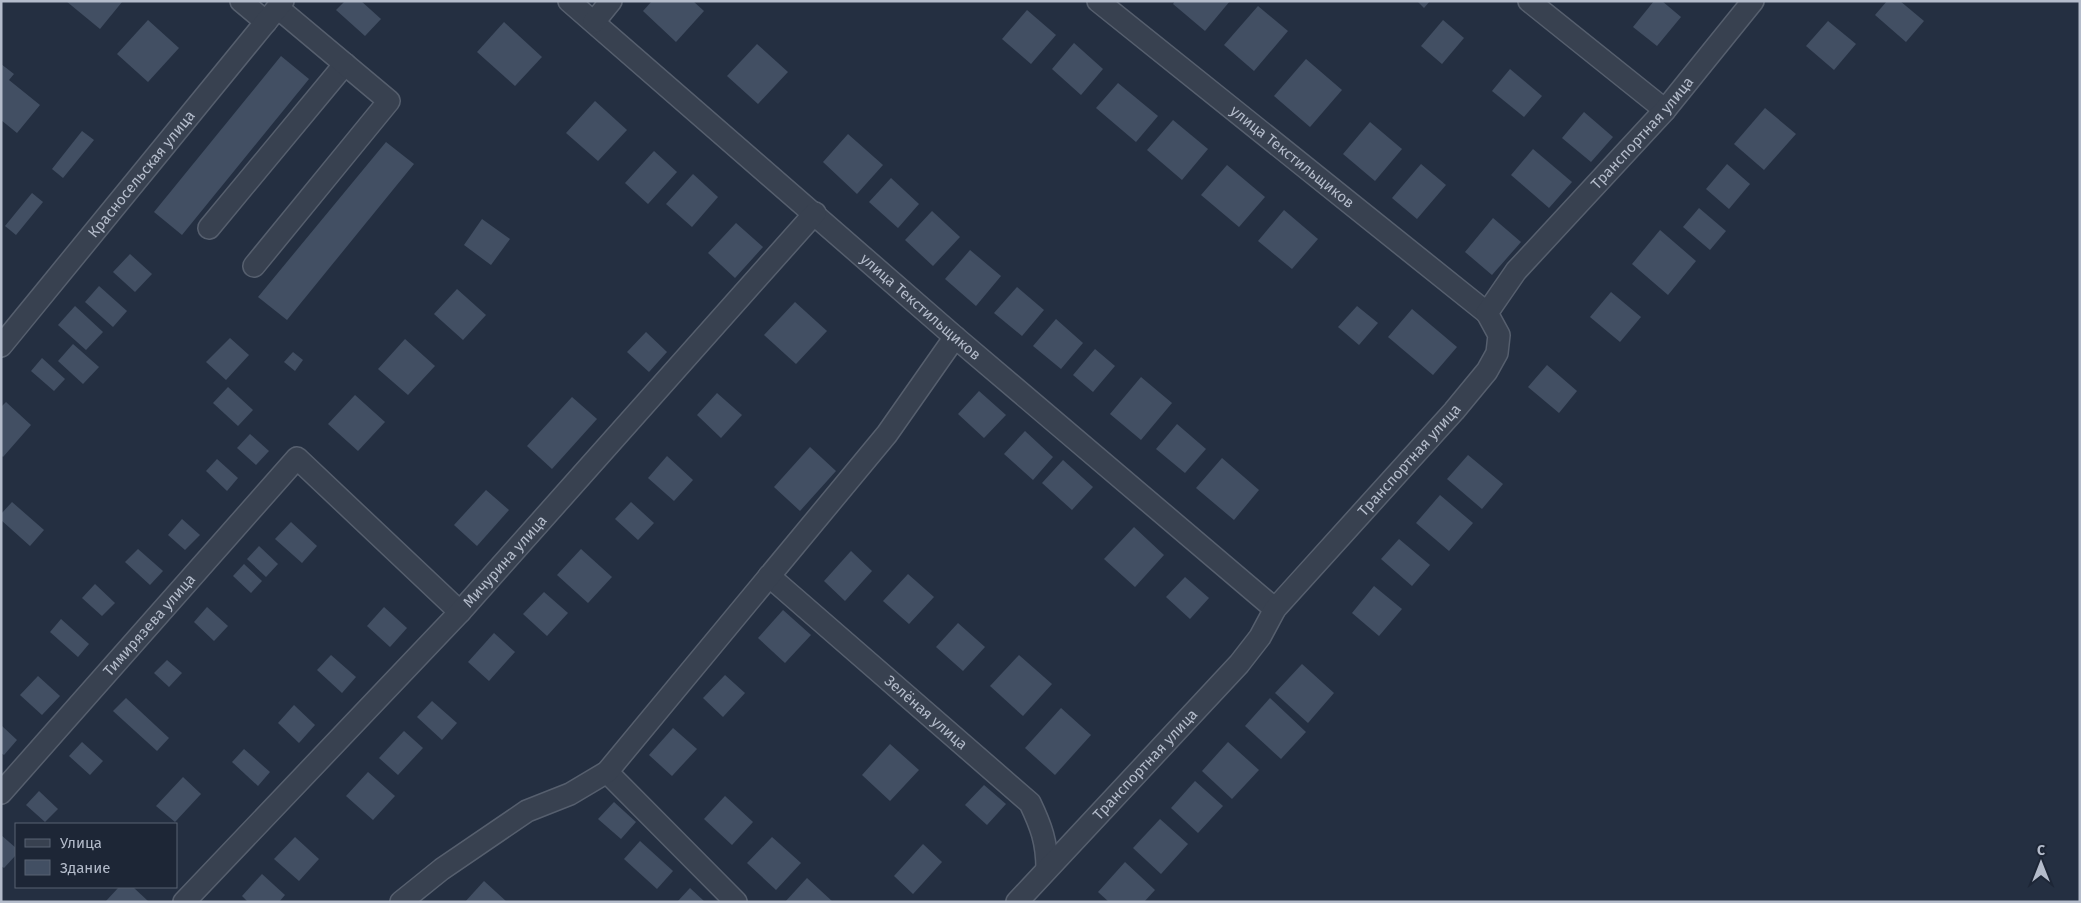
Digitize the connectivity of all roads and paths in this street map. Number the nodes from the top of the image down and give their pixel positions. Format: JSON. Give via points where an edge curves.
{"nodes":[{"id":1,"x":241,"y":1,"type":"edge"},
{"id":2,"x":570,"y":1,"type":"edge"},
{"id":3,"x":611,"y":1,"type":"edge"},
{"id":4,"x":1098,"y":1,"type":"edge"},
{"id":5,"x":1529,"y":1,"type":"edge"},
{"id":6,"x":1753,"y":1,"type":"edge"},
{"id":7,"x":276,"y":10,"type":"edge"},
{"id":8,"x":594,"y":22,"type":"junction"},
{"id":9,"x":345,"y":64,"type":"junction"},
{"id":10,"x":1665,"y":110,"type":"junction"},
{"id":11,"x":815,"y":213,"type":"junction"},
{"id":12,"x":209,"y":228,"type":"dead end"},
{"id":13,"x":254,"y":266,"type":"dead end"},
{"id":14,"x":1487,"y":313,"type":"junction"},
{"id":15,"x":955,"y":337,"type":"junction"},
{"id":16,"x":1,"y":346,"type":"edge"},
{"id":17,"x":769,"y":576,"type":"junction"},
{"id":18,"x":1275,"y":609,"type":"junction"},
{"id":19,"x":460,"y":612,"type":"junction"},
{"id":20,"x":607,"y":772,"type":"junction"},
{"id":21,"x":1,"y":792,"type":"edge"},
{"id":22,"x":1047,"y":869,"type":"junction"},
{"id":23,"x":184,"y":902,"type":"edge"},
{"id":24,"x":401,"y":902,"type":"edge"},
{"id":25,"x":736,"y":902,"type":"edge"},
{"id":26,"x":1016,"y":902,"type":"edge"}],
"edges":[{"from":1,"to":7,"type":"street"},
{"from":2,"to":8,"type":"street","name":"улица Текстильщиков"},
{"from":3,"to":8,"type":"street"},
{"from":4,"to":14,"type":"street","name":"улица Текстильщиков"},
{"from":5,"to":10,"type":"street"},
{"from":6,"to":10,"type":"street","name":"Транспортная улица"},
{"from":7,"to":9,"type":"street"},
{"from":7,"to":16,"type":"street","name":"Красносельская улица"},
{"from":8,"to":11,"type":"street","name":"улица Текстильщиков"},
{"from":9,"to":12,"type":"street"},
{"from":9,"to":13,"type":"street","via":[[389,101]]},
{"from":10,"to":14,"type":"street","name":"Транспортная улица","via":[[1516,271]]},
{"from":11,"to":15,"type":"street","name":"улица Текстильщиков"},
{"from":11,"to":19,"type":"street","name":"Мичурина улица"},
{"from":14,"to":18,"type":"street","name":"Транспортная улица","via":[[1499,335],[1497,353],[1487,371]]},
{"from":15,"to":17,"type":"street","via":[[886,434]]},
{"from":15,"to":18,"type":"street","name":"улица Текстильщиков"},
{"from":17,"to":20,"type":"street"},
{"from":17,"to":22,"type":"street","name":"Зелёная улица","via":[[1030,803],[1042,830]]},
{"from":18,"to":22,"type":"street","name":"Транспортная улица","via":[[1260,637],[1239,664]]},
{"from":19,"to":21,"type":"street","name":"Тимирязева улица","via":[[297,458]]},
{"from":19,"to":23,"type":"street","name":"Мичурина улица"},
{"from":20,"to":24,"type":"street","via":[[570,794],[527,811],[442,869]]},
{"from":20,"to":25,"type":"street"},
{"from":22,"to":26,"type":"street","name":"Транспортная улица"}]}
